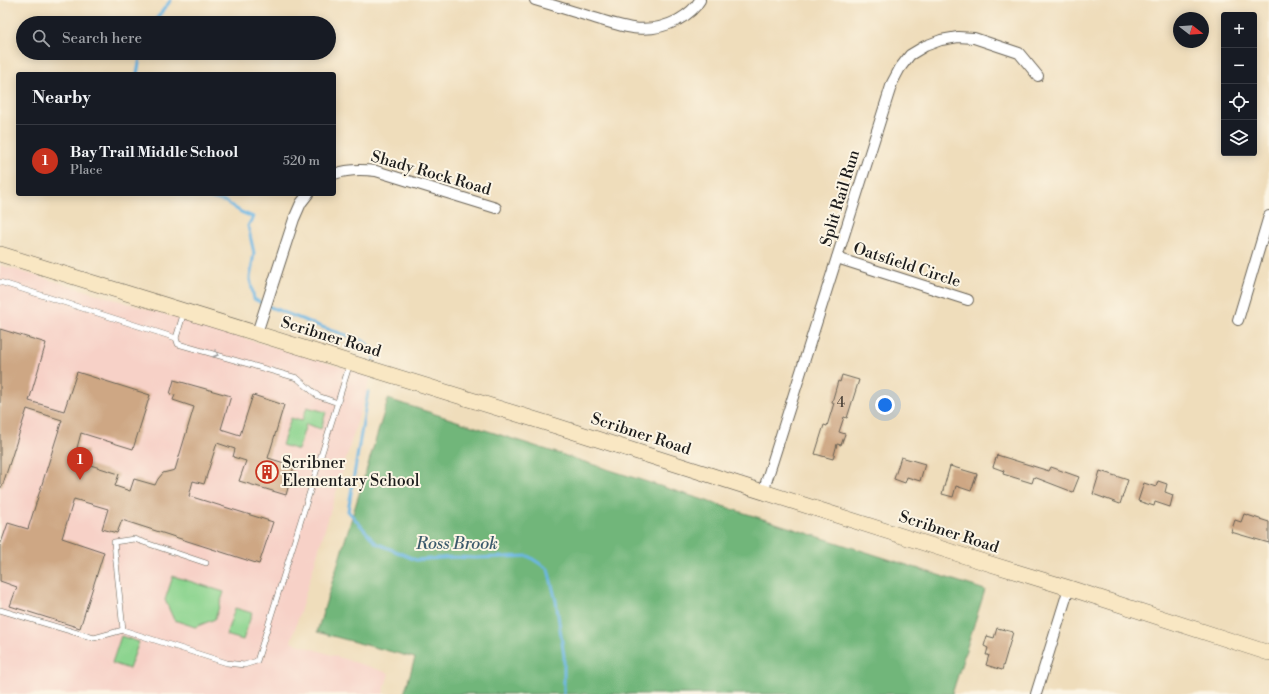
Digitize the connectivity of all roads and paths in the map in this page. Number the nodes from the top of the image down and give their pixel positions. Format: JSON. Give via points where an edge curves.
{"nodes":[{"id":1,"x":535,"y":0,"type":"edge"},
{"id":2,"x":700,"y":0,"type":"edge"},
{"id":3,"x":1038,"y":76,"type":"dead end"},
{"id":4,"x":336,"y":173,"type":"edge"},
{"id":5,"x":306,"y":196,"type":"edge"},
{"id":6,"x":496,"y":208,"type":"dead end"},
{"id":7,"x":1269,"y":216,"type":"edge"},
{"id":8,"x":0,"y":254,"type":"edge"},
{"id":9,"x":837,"y":258,"type":"junction"},
{"id":10,"x":0,"y":282,"type":"edge"},
{"id":11,"x":968,"y":300,"type":"dead end"},
{"id":12,"x":185,"y":310,"type":"junction"},
{"id":13,"x":1238,"y":320,"type":"dead end"},
{"id":14,"x":257,"y":333,"type":"junction"},
{"id":15,"x":176,"y":338,"type":"junction"},
{"id":16,"x":350,"y":362,"type":"junction"},
{"id":17,"x":338,"y":403,"type":"junction"},
{"id":18,"x":763,"y":492,"type":"junction"},
{"id":19,"x":206,"y":563,"type":"dead end"},
{"id":20,"x":1069,"y":588,"type":"junction"},
{"id":21,"x":0,"y":610,"type":"edge"},
{"id":22,"x":123,"y":630,"type":"junction"},
{"id":23,"x":1269,"y":653,"type":"edge"},
{"id":24,"x":1036,"y":694,"type":"edge"}],
"edges":[{"from":1,"to":2,"type":"street","via":[[634,29],[653,29],[670,24],[685,16]]},
{"from":3,"to":9,"type":"street","name":"Split Rail Run","via":[[1019,53],[974,38],[941,40],[910,55],[892,83]]},
{"from":4,"to":6,"type":"street","name":"Shady Rock Road","via":[[359,169],[376,171]]},
{"from":5,"to":14,"type":"street","via":[[294,219]]},
{"from":7,"to":13,"type":"street"},
{"from":8,"to":12,"type":"street","name":"Scribner Road"},
{"from":9,"to":11,"type":"street","name":"Oatsfield Circle"},
{"from":9,"to":18,"type":"street","name":"Split Rail Run"},
{"from":10,"to":15,"type":"lane"},
{"from":12,"to":14,"type":"street","name":"Scribner Road"},
{"from":12,"to":15,"type":"lane"},
{"from":14,"to":16,"type":"street","name":"Scribner Road"},
{"from":15,"to":17,"type":"lane","one_way":true,"via":[[178,344],[297,378],[318,396]]},
{"from":16,"to":17,"type":"lane"},
{"from":16,"to":18,"type":"street","name":"Scribner Road"},
{"from":17,"to":22,"type":"lane","via":[[257,661],[244,665],[228,663]]},
{"from":18,"to":20,"type":"street","name":"Scribner Road"},
{"from":19,"to":22,"type":"lane","via":[[134,539],[114,542]]},
{"from":20,"to":23,"type":"street","name":"Scribner Road"},
{"from":20,"to":24,"type":"street"},
{"from":21,"to":22,"type":"lane","via":[[94,638]]}]}
